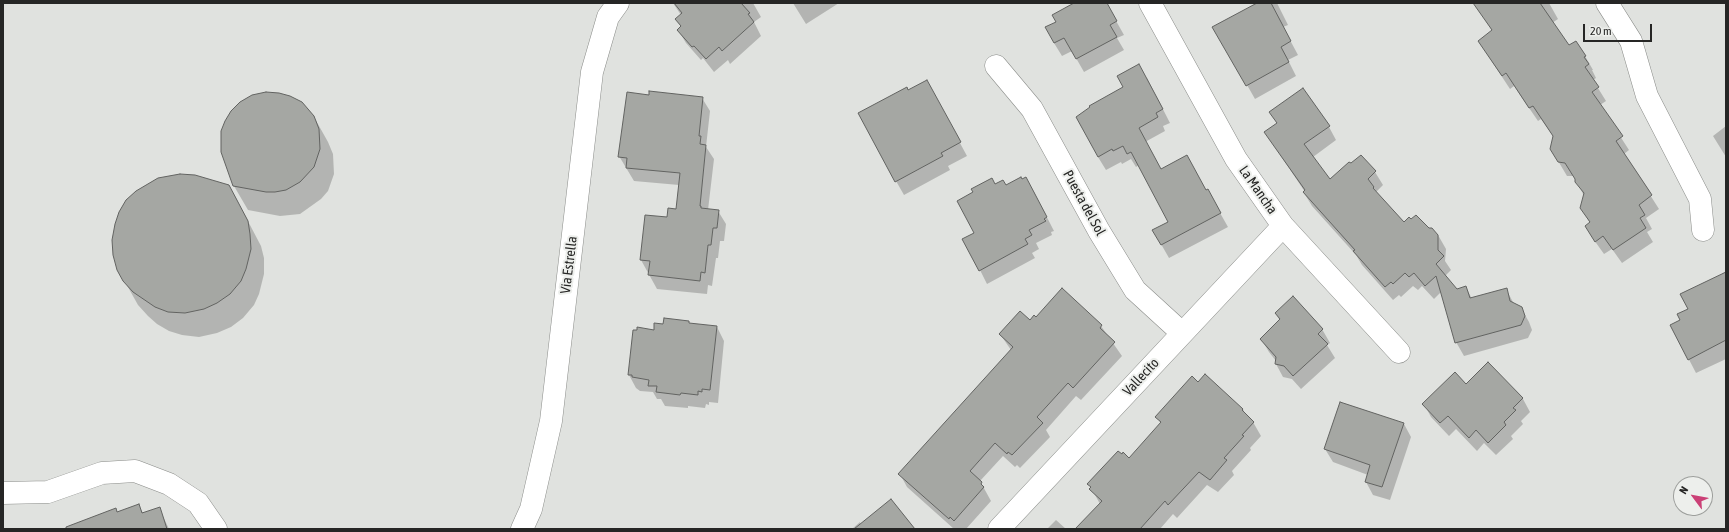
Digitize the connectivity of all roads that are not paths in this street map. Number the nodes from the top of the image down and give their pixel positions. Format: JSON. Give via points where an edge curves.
{"nodes":[{"id":1,"x":618,"y":3,"type":"edge"},
{"id":2,"x":1150,"y":3,"type":"edge"},
{"id":3,"x":1606,"y":3,"type":"edge"},
{"id":4,"x":996,"y":66,"type":"dead end"},
{"id":5,"x":1283,"y":226,"type":"junction"},
{"id":6,"x":1703,"y":230,"type":"dead end"},
{"id":7,"x":1182,"y":333,"type":"junction"},
{"id":8,"x":1399,"y":352,"type":"dead end"},
{"id":9,"x":3,"y":493,"type":"edge"},
{"id":10,"x":216,"y":529,"type":"edge"},
{"id":11,"x":522,"y":529,"type":"edge"},
{"id":12,"x":999,"y":529,"type":"edge"}],
"edges":[{"from":1,"to":11,"type":"street","name":"Via Estrella","via":[[608,17],[592,72],[552,421],[531,509]]},
{"from":2,"to":5,"type":"street","name":"La Mancha","via":[[1236,158]]},
{"from":3,"to":6,"type":"street","via":[[1630,41],[1647,96],[1700,199]]},
{"from":4,"to":7,"type":"street","name":"Puesta del Sol","via":[[1032,109],[1099,231],[1135,290]]},
{"from":5,"to":7,"type":"street","name":"Vallecito"},
{"from":5,"to":8,"type":"street","name":"La Mancha"},
{"from":7,"to":12,"type":"street","name":"Vallecito"},
{"from":9,"to":10,"type":"street","via":[[48,492],[102,473],[135,471],[169,484],[198,503]]}]}
